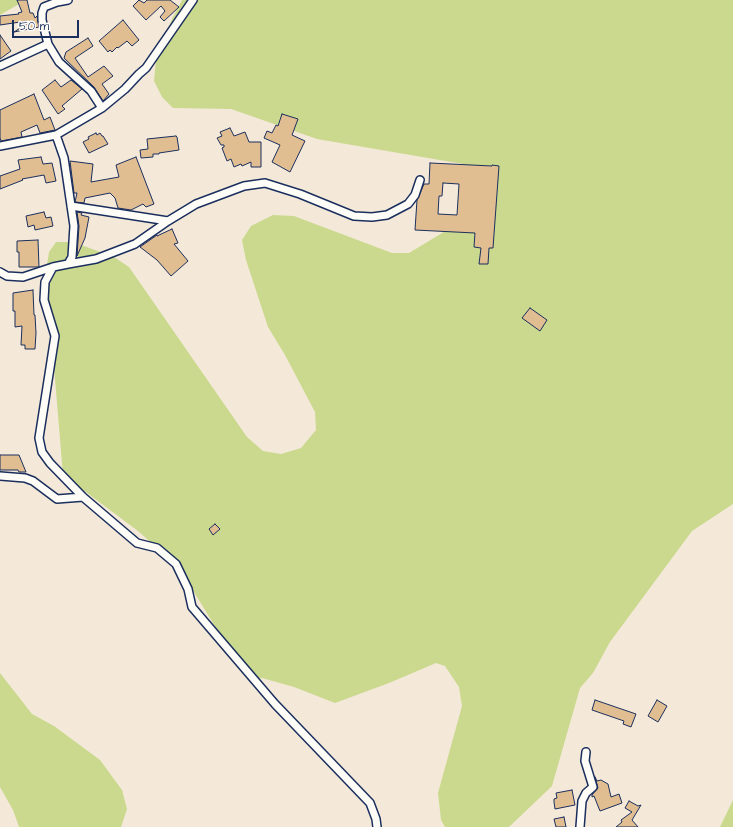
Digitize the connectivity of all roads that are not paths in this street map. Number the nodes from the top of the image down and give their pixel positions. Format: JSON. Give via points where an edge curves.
{"nodes":[{"id":1,"x":68,"y":0,"type":"edge"},
{"id":2,"x":193,"y":0,"type":"edge"},
{"id":3,"x":48,"y":44,"type":"junction"},
{"id":4,"x":0,"y":66,"type":"edge"},
{"id":5,"x":102,"y":108,"type":"junction"},
{"id":6,"x":56,"y":135,"type":"junction"},
{"id":7,"x":0,"y":146,"type":"edge"},
{"id":8,"x":420,"y":180,"type":"dead end"},
{"id":9,"x":71,"y":206,"type":"junction"},
{"id":10,"x":168,"y":221,"type":"junction"},
{"id":11,"x":68,"y":264,"type":"junction"},
{"id":12,"x":53,"y":267,"type":"junction"},
{"id":13,"x":0,"y":272,"type":"edge"},
{"id":14,"x":0,"y":476,"type":"edge"},
{"id":15,"x":83,"y":497,"type":"junction"},
{"id":16,"x":586,"y":752,"type":"dead end"},
{"id":17,"x":377,"y":827,"type":"edge"},
{"id":18,"x":580,"y":827,"type":"edge"}],
"edges":[{"from":1,"to":3,"type":"street","via":[[44,7],[42,20]]},
{"from":2,"to":5,"type":"street","via":[[146,68]]},
{"from":3,"to":4,"type":"street"},
{"from":3,"to":5,"type":"street","via":[[59,62],[91,91]]},
{"from":5,"to":6,"type":"street"},
{"from":6,"to":7,"type":"street"},
{"from":6,"to":9,"type":"street","via":[[64,158]]},
{"from":8,"to":10,"type":"street","via":[[415,195],[408,204],[387,215],[354,216],[265,183],[222,193],[196,204]]},
{"from":9,"to":10,"type":"street"},
{"from":9,"to":11,"type":"street","via":[[74,226],[72,257]]},
{"from":10,"to":11,"type":"street","via":[[135,244],[96,259]]},
{"from":11,"to":12,"type":"street"},
{"from":12,"to":13,"type":"street","via":[[23,277],[7,276]]},
{"from":12,"to":15,"type":"street","via":[[45,282],[44,300],[55,336],[39,438],[42,452],[50,463]]},
{"from":14,"to":15,"type":"street","via":[[33,481],[57,499]]},
{"from":15,"to":17,"type":"street","via":[[137,543],[157,548],[176,564],[188,589],[192,607],[275,704],[370,803]]},
{"from":16,"to":18,"type":"street","via":[[585,762],[593,787],[582,801]]}]}
